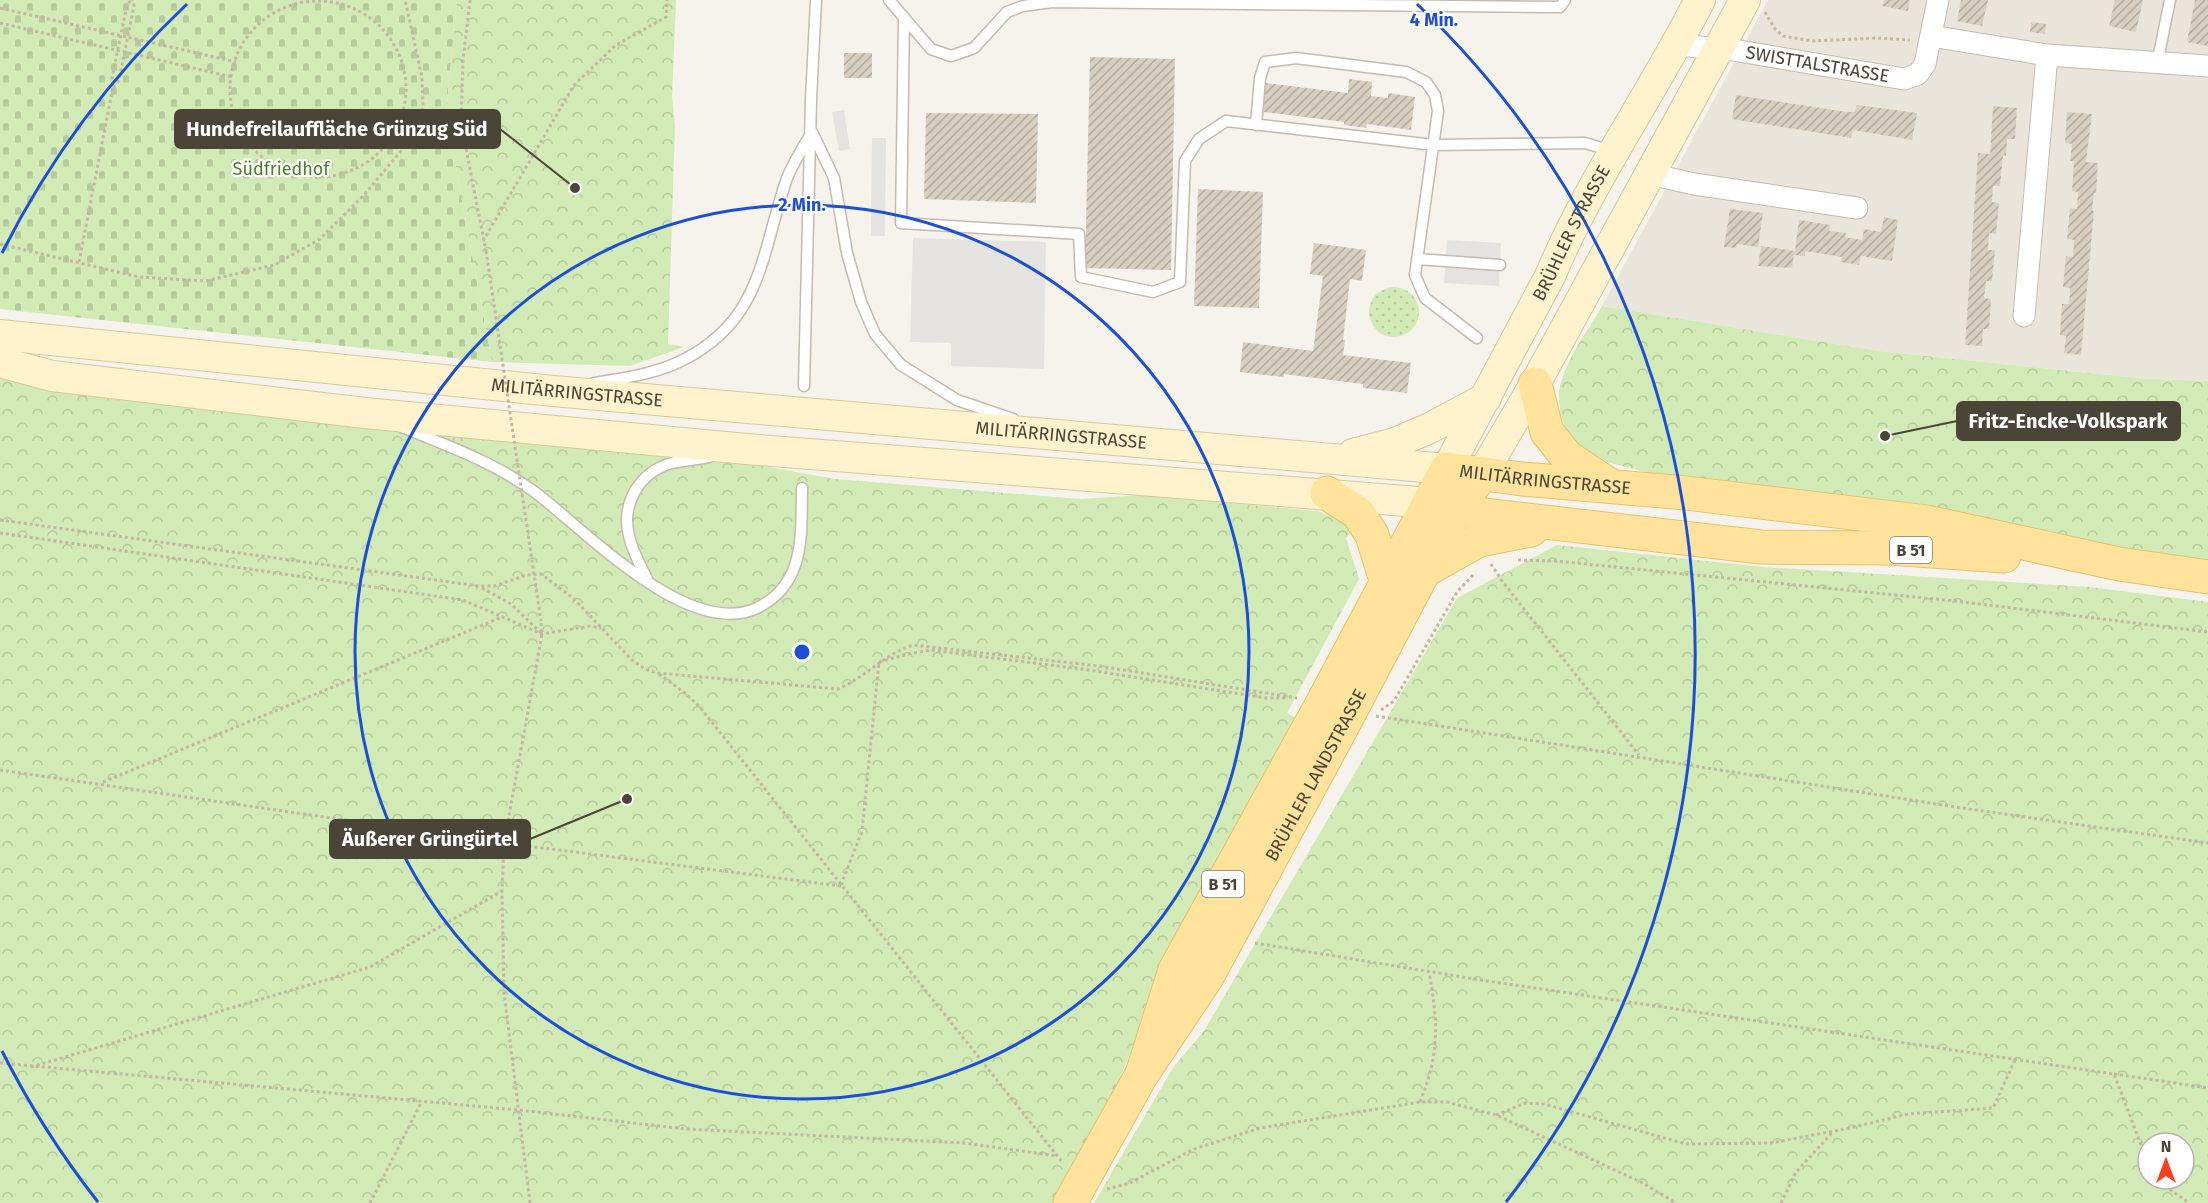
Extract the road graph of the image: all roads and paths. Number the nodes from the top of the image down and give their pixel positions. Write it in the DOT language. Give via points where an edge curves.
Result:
graph roads {
  1 [pos="132,0"];
  2 [pos="405,0"];
  3 [pos="470,0"];
  4 [pos="667,0"];
  5 [pos="816,0"];
  6 [pos="889,0"];
  7 [pos="1565,0"];
  8 [pos="1700,0"];
  9 [pos="1938,0"];
  10 [pos="2170,0"];
  11 [pos="1063,1"];
  12 [pos="1118,1"];
  13 [pos="1178,2"];
  14 [pos="1754,4"];
  15 [pos="0,8"];
  16 [pos="904,17"];
  17 [pos="0,23"];
  18 [pos="120,36"];
  19 [pos="128,37"];
  20 [pos="1930,39"];
  21 [pos="1677,45"];
  22 [pos="1718,49"];
  23 [pos="118,50"];
  24 [pos="125,52"];
  25 [pos="2047,55"];
  26 [pos="236,62"];
  27 [pos="2157,64"];
  28 [pos="2208,66"];
  29 [pos="232,76"];
  30 [pos="113,87"];
  31 [pos="1256,125"];
  32 [pos="812,132"];
  33 [pos="1434,145"];
  34 [pos="1615,151"];
  35 [pos="1650,171"];
  36 [pos="1857,208"];
  37 [pos="483,241"];
  38 [pos="0,244"];
  39 [pos="1417,259"];
  40 [pos="79,262"];
  41 [pos="1500,265"];
  42 [pos="2024,316"];
  43 [pos="0,335"];
  44 [pos="1477,338"];
  45 [pos="0,362"];
  46 [pos="1535,384"];
  47 [pos="804,386"];
  48 [pos="553,391"];
  49 [pos="1486,398"];
  50 [pos="365,413"];
  51 [pos="1053,433"];
  52 [pos="747,449"];
  53 [pos="1330,460"];
  54 [pos="1447,469"];
  55 [pos="1482,474"];
  56 [pos="1612,487"];
  57 [pos="802,489"];
  58 [pos="1327,493"];
  59 [pos="1444,505"];
  60 [pos="0,520"];
  61 [pos="1561,524"];
  62 [pos="0,533"];
  63 [pos="1499,560"];
  64 [pos="1511,560"];
  65 [pos="2119,564"];
  66 [pos="1480,567"];
  67 [pos="1422,572"];
  68 [pos="2208,578"];
  69 [pos="1386,580"];
  70 [pos="649,582"];
  71 [pos="479,586"];
  72 [pos="502,617"];
  73 [pos="603,628"];
  74 [pos="2208,632"];
  75 [pos="542,634"];
  76 [pos="879,662"];
  77 [pos="657,673"];
  78 [pos="1640,757"];
  79 [pos="0,770"];
  80 [pos="102,783"];
  81 [pos="504,843"];
  82 [pos="2208,843"];
  83 [pos="841,886"];
  84 [pos="502,891"];
  85 [pos="1249,942"];
  86 [pos="1429,972"];
  87 [pos="2016,1060"];
  88 [pos="0,1064"];
  89 [pos="30,1068"];
  90 [pos="1142,1074"];
  91 [pos="2114,1074"];
  92 [pos="2208,1088"];
  93 [pos="422,1101"];
  94 [pos="1420,1102"];
  95 [pos="519,1110"];
  96 [pos="1496,1115"];
  97 [pos="1833,1132"];
  98 [pos="2136,1132"];
  99 [pos="1057,1156"];
  100 [pos="2172,1191"];
  101 [pos="1082,1194"];
  102 [pos="370,1203"];
  103 [pos="530,1203"];
  104 [pos="1676,1203"];
  105 [pos="1781,1203"];
  106 [pos="2189,1203"];
  1 -- 18 [label="path" via="127,5"];
  1 -- 19 [label="path"];
  2 -- 40 [label="path" via="422,77 423,108 411,139 320,239 274,265 206,281 139,277"];
  3 -- 37 [label="path" via="461,123"];
  4 -- 37 [label="path" via="666,17 616,45 574,85"];
  5 -- 32 [label="lane"];
  6 -- 16 [label="lane"];
  7 -- 13 [label="lane" via="1560,7"];
  8 -- 21 [label="main road, BRÜHLER STRASSE"];
  9 -- 20 [label="street, SWISTTALSTRASSE"];
  10 -- 27 [label="lane"];
  11 -- 12 [label="lane"];
  11 -- 16 [label="lane" via="1007,12 974,48 951,56 931,49"];
  12 -- 13 [label="lane"];
  14 -- 20 [label="path" via="1783,36 1812,40"];
  14 -- 22 [label="main road, BRÜHLER STRASSE"];
  15 -- 18 [label="path"];
  16 -- 31 [label="lane" via="901,223 1079,234 1081,277 1153,292 1180,282 1185,161 1199,139 1226,121"];
  17 -- 23 [label="path"];
  18 -- 19 [label="path"];
  18 -- 23 [label="path"];
  19 -- 24 [label="path"];
  19 -- 26 [label="path"];
  20 -- 22 [label="street, SWISTTALSTRASSE" via="1925,64 1918,74 1904,79"];
  20 -- 25 [label="street"];
  21 -- 22 [label="street, SWISTTALSTRASSE"];
  21 -- 34 [label="main road, BRÜHLER STRASSE"];
  22 -- 35 [label="main road, BRÜHLER STRASSE"];
  23 -- 24 [label="path"];
  23 -- 30 [label="path" via="111,78"];
  24 -- 29 [label="path"];
  24 -- 30 [label="path" via="119,80"];
  25 -- 27 [label="street"];
  25 -- 42 [label="street"];
  26 -- 29 [label="path"];
  26 -- 29 [label="path" via="253,30 266,19 307,1 335,2 358,9 389,35 405,72 404,111 386,145 371,160 351,171 320,177 296,174 267,161 246,143 231,102"];
  27 -- 28 [label="street"];
  30 -- 40 [label="path"];
  31 -- 33 [label="lane"];
  31 -- 33 [label="lane" via="1265,62 1296,58 1406,72 1426,82 1438,111"];
  32 -- 47 [label="lane"];
  32 -- 48 [label="lane" via="787,178 749,300 724,329 705,347 660,369"];
  32 -- 51 [label="lane" via="834,178 847,253 875,334 900,365 957,400"];
  33 -- 34 [label="lane" via="1584,143"];
  33 -- 39 [label="lane"];
  34 -- 35 [label="main road"];
  34 -- 49 [label="main road, BRÜHLER STRASSE"];
  35 -- 36 [label="street" via="1694,184"];
  35 -- 46 [label="main road, BRÜHLER STRASSE"];
  37 -- 75 [label="path, bridge"];
  38 -- 40 [label="path"];
  39 -- 41 [label="lane"];
  39 -- 44 [label="lane" via="1415,275 1425,298"];
  43 -- 48 [label="main road, MILITÄRRINGSTRASSE"];
  45 -- 50 [label="main road, MILITÄRRINGSTRASSE" via="52,376"];
  46 -- 55 [label="main road, BRÜHLER STRASSE"];
  46 -- 56 [label="main road, B 51" via="1547,432 1567,457"];
  48 -- 51 [label="main road, MILITÄRRINGSTRASSE"];
  49 -- 53 [label="main road" via="1395,443"];
  49 -- 54 [label="main road, BRÜHLER STRASSE"];
  50 -- 52 [label="main road, MILITÄRRINGSTRASSE"];
  50 -- 70 [label="lane" via="476,456 535,492"];
  51 -- 53 [label="main road, MILITÄRRINGSTRASSE"];
  52 -- 58 [label="main road, MILITÄRRINGSTRASSE"];
  52 -- 70 [label="lane" via="670,463 648,475 632,492 627,515 629,536"];
  53 -- 54 [label="main road, MILITÄRRINGSTRASSE"];
  54 -- 55 [label="main road, MILITÄRRINGSTRASSE / B 51"];
  54 -- 59 [label="main road, BRÜHLER LANDSTRASSE / B 51"];
  55 -- 56 [label="main road, MILITÄRRINGSTRASSE / B 51"];
  55 -- 59 [label="main road, BRÜHLER LANDSTRASSE / B 51"];
  56 -- 65 [label="main road, MILITÄRRINGSTRASSE / B 51" via="1927,522"];
  57 -- 70 [label="lane" via="797,560 789,582 770,601 748,612 721,614 693,608"];
  58 -- 59 [label="main road, MILITÄRRINGSTRASSE"];
  58 -- 69 [label="main road" via="1358,513 1372,535"];
  59 -- 61 [label="main road, MILITÄRRINGSTRASSE / B 51" via="1484,515"];
  59 -- 67 [label="main road, BRÜHLER LANDSTRASSE / B 51"];
  59 -- 69 [label="main road, BRÜHLER LANDSTRASSE / B 51"];
  60 -- 71 [label="path"];
  61 -- 65 [label="main road, MILITÄRRINGSTRASSE / B 51" via="1761,547 1889,548"];
  61 -- 67 [label="main road, B 51" via="1479,540"];
  62 -- 72 [label="path" via="463,600"];
  63 -- 78 [label="path" via="1488,559"];
  64 -- 74 [label="path" via="1556,561 1954,601"];
  65 -- 68 [label="main road, MILITÄRRINGSTRASSE / B 51"];
  66 -- 78 [label="path" via="1457,592 1394,701 1372,716"];
  67 -- 90 [label="main road, BRÜHLER LANDSTRASSE / B 51" via="1207,977"];
  69 -- 90 [label="main road, BRÜHLER LANDSTRASSE / B 51" via="1175,970"];
  71 -- 73 [label="path" via="495,586 541,574"];
  71 -- 75 [label="path" via="511,604"];
  72 -- 75 [label="path"];
  72 -- 80 [label="path"];
  73 -- 75 [label="path" via="590,626"];
  73 -- 77 [label="path" via="632,660"];
  75 -- 81 [label="path"];
  76 -- 76 [label="path" via="930,650 1266,698 1301,699 1099,666 928,645 898,649"];
  76 -- 77 [label="path" via="838,689"];
  76 -- 83 [label="path" via="862,831"];
  77 -- 83 [label="path" via="699,706"];
  78 -- 82 [label="path"];
  79 -- 80 [label="path"];
  80 -- 81 [label="path"];
  81 -- 83 [label="path"];
  81 -- 84 [label="path"];
  83 -- 99 [label="path"];
  84 -- 89 [label="path" via="370,967"];
  84 -- 95 [label="path" via="504,993"];
  85 -- 86 [label="path"];
  86 -- 87 [label="path"];
  86 -- 94 [label="path" via="1436,1048"];
  87 -- 91 [label="path"];
  87 -- 97 [label="path" via="1993,1108 1908,1114"];
  88 -- 89 [label="path"];
  89 -- 93 [label="path"];
  90 -- 101 [label="main road, BRÜHLER LANDSTRASSE / B 51"];
  91 -- 92 [label="path"];
  91 -- 98 [label="path"];
  93 -- 95 [label="path"];
  93 -- 102 [label="path"];
  94 -- 96 [label="path" via="1448,1102"];
  94 -- 101 [label="path" via="1260,1128 1194,1149 1130,1183"];
  95 -- 99 [label="path" via="686,1129 964,1143"];
  95 -- 103 [label="path"];
  96 -- 97 [label="path" via="1525,1103 1544,1104 1686,1144 1771,1143"];
  96 -- 104 [label="path" via="1643,1183"];
  97 -- 105 [label="path" via="1796,1172"];
  99 -- 101 [label="path"];
  100 -- 106 [label="path"];
}
